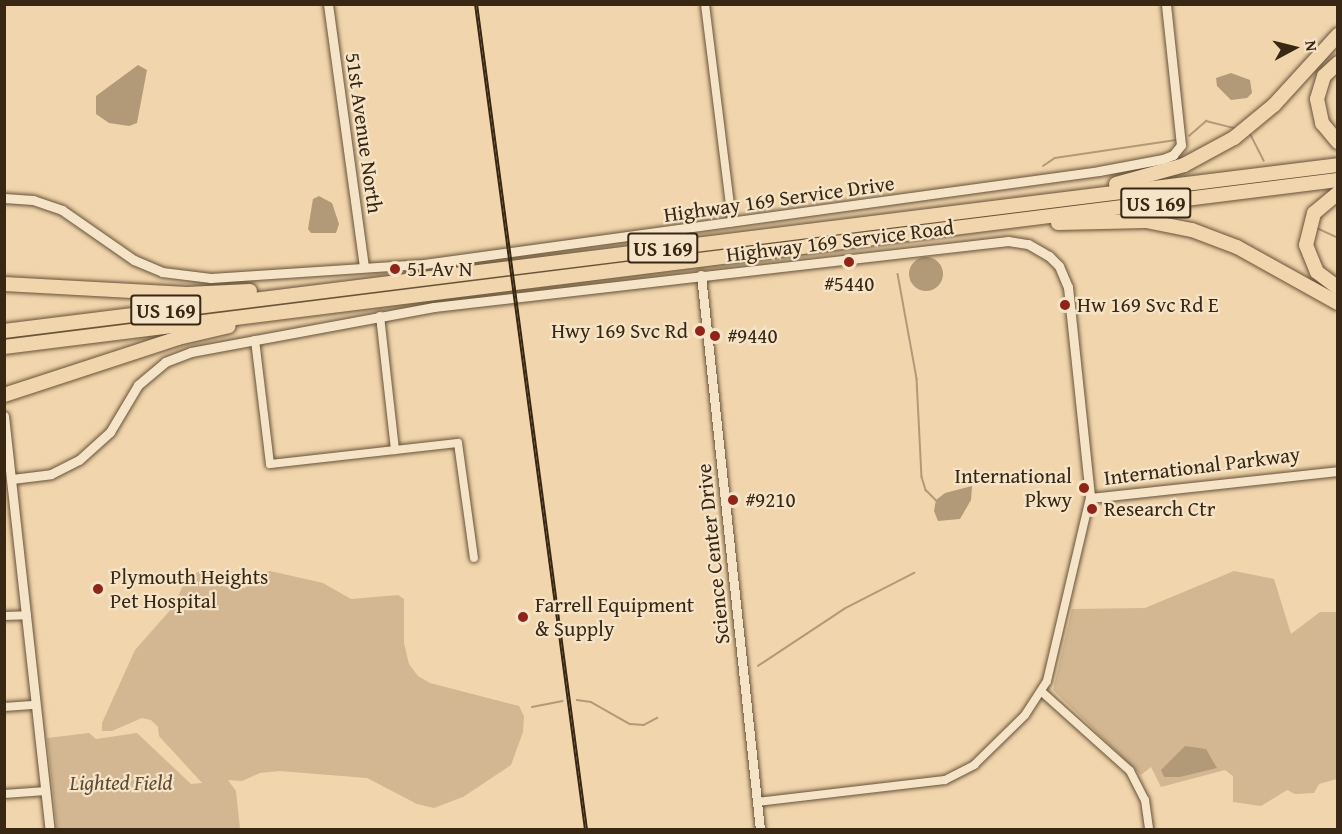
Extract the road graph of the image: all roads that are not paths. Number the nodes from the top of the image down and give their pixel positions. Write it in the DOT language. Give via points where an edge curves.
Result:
graph roads {
  1 [pos="328,4"];
  2 [pos="705,4"];
  3 [pos="1166,4"];
  4 [pos="1338,35"];
  5 [pos="1338,63"];
  6 [pos="1338,142"];
  7 [pos="1338,165"];
  8 [pos="1338,180"];
  9 [pos="1338,193"];
  10 [pos="4,198"];
  11 [pos="998,206"];
  12 [pos="732,222"];
  13 [pos="975,225"];
  14 [pos="364,267"];
  15 [pos="701,275"];
  16 [pos="4,284"];
  17 [pos="1338,288"];
  18 [pos="327,290"];
  19 [pos="1338,303"];
  20 [pos="308,309"];
  21 [pos="380,316"];
  22 [pos="4,331"];
  23 [pos="255,340"];
  24 [pos="4,347"];
  25 [pos="4,395"];
  26 [pos="4,416"];
  27 [pos="395,450"];
  28 [pos="1338,471"];
  29 [pos="12,479"];
  30 [pos="1090,498"];
  31 [pos="474,558"];
  32 [pos="27,615"];
  33 [pos="4,616"];
  34 [pos="1042,692"];
  35 [pos="36,705"];
  36 [pos="4,707"];
  37 [pos="46,790"];
  38 [pos="4,794"];
  39 [pos="757,802"];
  40 [pos="50,830"];
  41 [pos="760,830"];
  42 [pos="1149,830"];
  1 -- 14 [label="street, 51st Avenue North"];
  2 -- 12 [label="street"];
  3 -- 12 [label="street, Highway 169 Service Drive" via="1182,140 1178,150 1163,159"];
  4 -- 11 [label="highway" via="1274,105 1208,154 1153,175"];
  5 -- 6 [label="highway" via="1324,76 1317,99 1322,123"];
  7 -- 11 [label="highway, US 169"];
  8 -- 13 [label="highway, US 169"];
  9 -- 17 [label="highway" via="1314,213 1306,245 1317,272"];
  10 -- 14 [label="street, Highway 169 Service Drive" via="33,200 62,210 134,260 162,272 211,278"];
  11 -- 18 [label="highway, US 169"];
  12 -- 14 [label="street, Highway 169 Service Drive" via="482,257"];
  13 -- 19 [label="highway" via="1113,220 1177,226 1237,247"];
  13 -- 20 [label="highway, US 169"];
  15 -- 21 [label="street, Highway 169 Service Road"];
  15 -- 30 [label="street, Highway 169 Service Road" via="1008,241 1042,251 1059,266 1066,279"];
  15 -- 39 [label="street, Science Center Drive"];
  16 -- 18 [label="highway" via="188,294"];
  18 -- 22 [label="highway, US 169"];
  20 -- 24 [label="highway, US 169"];
  20 -- 25 [label="highway" via="178,338"];
  21 -- 23 [label="street, Highway 169 Service Road"];
  21 -- 27 [label="street"];
  23 -- 27 [label="street" via="270,464"];
  23 -- 29 [label="street, Highway 169 Service Road" via="190,352 165,362 138,385 110,432 89,453 59,471"];
  26 -- 29 [label="street"];
  27 -- 31 [label="street" via="458,443"];
  28 -- 30 [label="street, International Parkway"];
  29 -- 32 [label="street"];
  30 -- 34 [label="street, International Parkway"];
  32 -- 33 [label="street"];
  32 -- 35 [label="street"];
  34 -- 39 [label="street, International Parkway" via="1025,715 974,765 951,778"];
  34 -- 42 [label="street" via="1130,771 1145,800"];
  35 -- 36 [label="street"];
  35 -- 37 [label="street"];
  37 -- 38 [label="street"];
  37 -- 40 [label="street"];
  39 -- 41 [label="street, Science Center Drive"];
}
